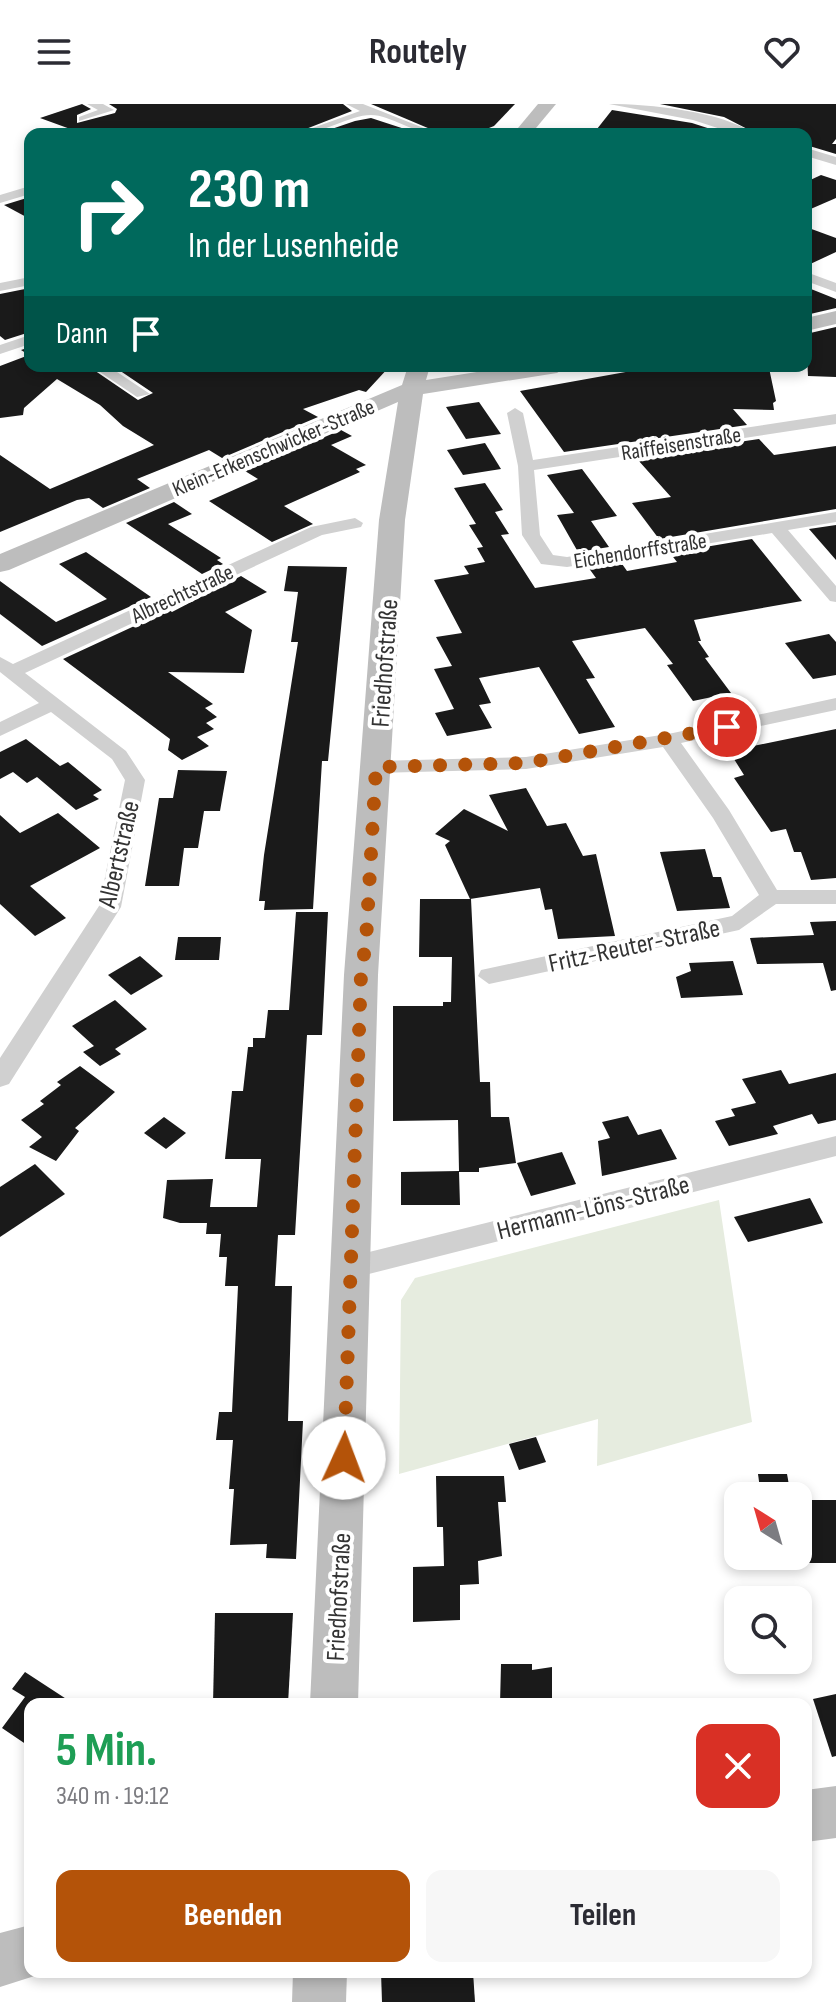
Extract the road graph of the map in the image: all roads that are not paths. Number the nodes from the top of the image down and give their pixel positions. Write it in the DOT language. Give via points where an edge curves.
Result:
graph roads {
  1 [pos="93,104"];
  2 [pos="352,104"];
  3 [pos="547,104"];
  4 [pos="615,104"];
  5 [pos="372,111"];
  6 [pos="83,119"];
  7 [pos="320,128"];
  8 [pos="417,128"];
  9 [pos="527,128"];
  10 [pos="729,128"];
  11 [pos="812,154"];
  12 [pos="836,161"];
  13 [pos="24,192"];
  14 [pos="0,199"];
  15 [pos="812,278"];
  16 [pos="24,282"];
  17 [pos="0,287"];
  18 [pos="836,288"];
  19 [pos="836,317"];
  20 [pos="812,323"];
  21 [pos="24,341"];
  22 [pos="0,350"];
  23 [pos="107,372"];
  24 [pos="417,372"];
  25 [pos="454,372"];
  26 [pos="517,372"];
  27 [pos="477,378"];
  28 [pos="412,389"];
  29 [pos="142,394"];
  30 [pos="515,413"];
  31 [pos="346,414"];
  32 [pos="836,419"];
  33 [pos="408,433"];
  34 [pos="526,466"];
  35 [pos="836,517"];
  36 [pos="355,523"];
  37 [pos="777,528"];
  38 [pos="0,563"];
  39 [pos="836,597"];
  40 [pos="6,667"];
  41 [pos="52,704"];
  42 [pos="836,704"];
  43 [pos="0,730"];
  44 [pos="668,740"];
  45 [pos="376,767"];
  46 [pos="771,897"];
  47 [pos="836,897"];
  48 [pos="489,976"];
  49 [pos="0,1078"];
  50 [pos="836,1146"];
  51 [pos="349,1268"];
  52 [pos="334,1698"];
  53 [pos="836,1812"];
  54 [pos="812,1815"];
  55 [pos="24,1954"];
  56 [pos="0,1960"];
  57 [pos="320,1978"];
  58 [pos="319,2002"];
  1 -- 6 [label="street" via="114,108"];
  2 -- 5 [label="street"];
  3 -- 9 [label="main road"];
  4 -- 10 [label="street"];
  5 -- 7 [label="street"];
  5 -- 8 [label="street"];
  11 -- 12 [label="street"];
  13 -- 14 [label="street"];
  15 -- 18 [label="street"];
  16 -- 17 [label="street"];
  19 -- 20 [label="main road"];
  21 -- 22 [label="street"];
  23 -- 29 [label="street"];
  24 -- 28 [label="main road, Friedhofstraße"];
  25 -- 27 [label="main road"];
  26 -- 27 [label="main road, Klein-Erkenschwicker-Straße"];
  27 -- 28 [label="main road, Klein-Erkenschwicker-Straße"];
  28 -- 31 [label="main road, Klein-Erkenschwicker-Straße"];
  28 -- 33 [label="main road, Friedhofstraße"];
  30 -- 34 [label="street, Eichendorffstraße"];
  31 -- 33 [label="main road" via="389,419"];
  31 -- 38 [label="main road, Klein-Erkenschwicker-Straße"];
  32 -- 34 [label="street, Raiffeisenstraße"];
  33 -- 45 [label="main road, Friedhofstraße" via="392,520"];
  34 -- 37 [label="street, Eichendorffstraße" via="531,535 547,560 567,562"];
  35 -- 37 [label="street, Eichendorffstraße"];
  36 -- 40 [label="street, Albrechtstraße" via="317,531"];
  37 -- 39 [label="street"];
  40 -- 41 [label="street, Albertstraße"];
  41 -- 43 [label="street"];
  41 -- 49 [label="street, Albertstraße" via="119,755 135,780 110,907"];
  42 -- 44 [label="street"];
  44 -- 45 [label="street" via="526,763"];
  44 -- 46 [label="street" via="722,815"];
  45 -- 51 [label="main road, Friedhofstraße"];
  46 -- 47 [label="street"];
  46 -- 48 [label="street, Fritz-Reuter-Straße" via="739,922"];
  50 -- 51 [label="street, Hermann-Löns-Straße"];
  51 -- 52 [label="main road, Friedhofstraße"];
  53 -- 54 [label="main road"];
  55 -- 56 [label="main road"];
  57 -- 58 [label="main road"];
}
